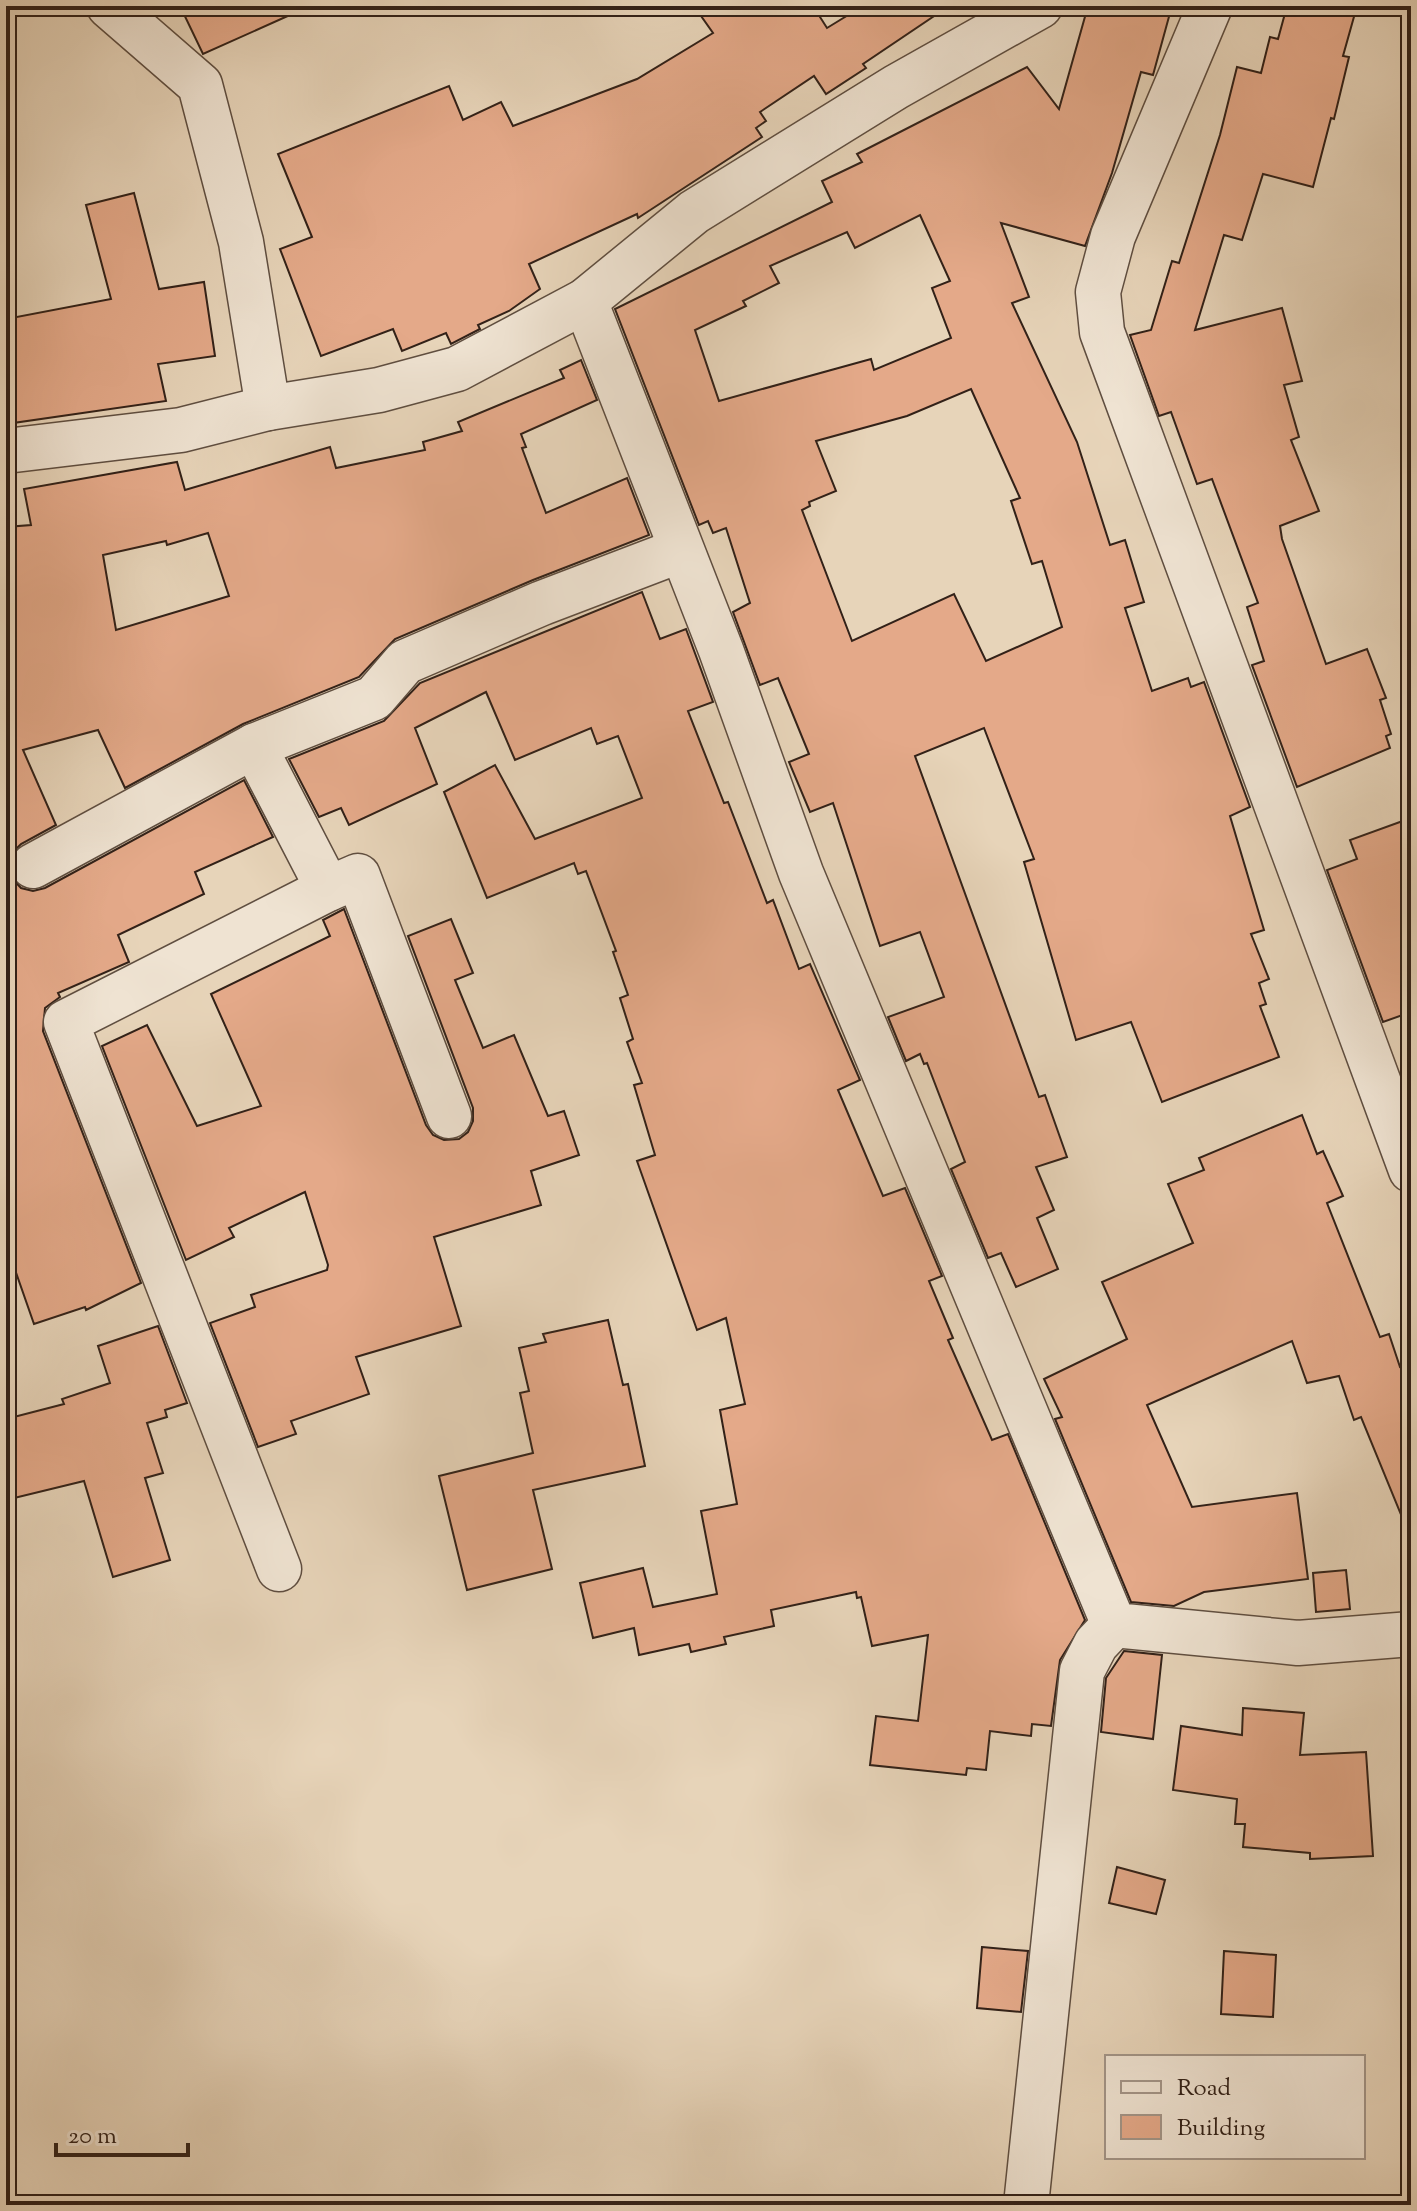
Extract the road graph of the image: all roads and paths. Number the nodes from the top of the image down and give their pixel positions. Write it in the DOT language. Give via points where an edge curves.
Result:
graph roads {
  1 [pos="109,6"];
  2 [pos="1040,6"];
  3 [pos="1210,6"];
  4 [pos="585,301"];
  5 [pos="268,408"];
  6 [pos="6,451"];
  7 [pos="681,550"];
  8 [pos="254,746"];
  9 [pos="33,866"];
  10 [pos="328,889"];
  11 [pos="449,1116"];
  12 [pos="1411,1170"];
  13 [pos="279,1569"];
  14 [pos="1114,1625"];
  15 [pos="1411,1634"];
  16 [pos="1026,2205"];
  1 -- 5 [label="street" via="200,85 241,242"];
  2 -- 4 [label="street" via="896,87 694,212"];
  3 -- 12 [label="street" via="1113,236 1098,292 1102,332"];
  4 -- 5 [label="street" via="457,369 379,390"];
  4 -- 7 [label="street"];
  5 -- 6 [label="street" via="181,430"];
  7 -- 8 [label="street" via="405,662 374,698"];
  7 -- 14 [label="street" via="801,873"];
  8 -- 9 [label="street"];
  8 -- 10 [label="street"];
  10 -- 11 [label="street" via="358,876"];
  10 -- 13 [label="street" via="66,1022"];
  14 -- 15 [label="street" via="1298,1643"];
  14 -- 16 [label="street" via="1082,1671"];
}
